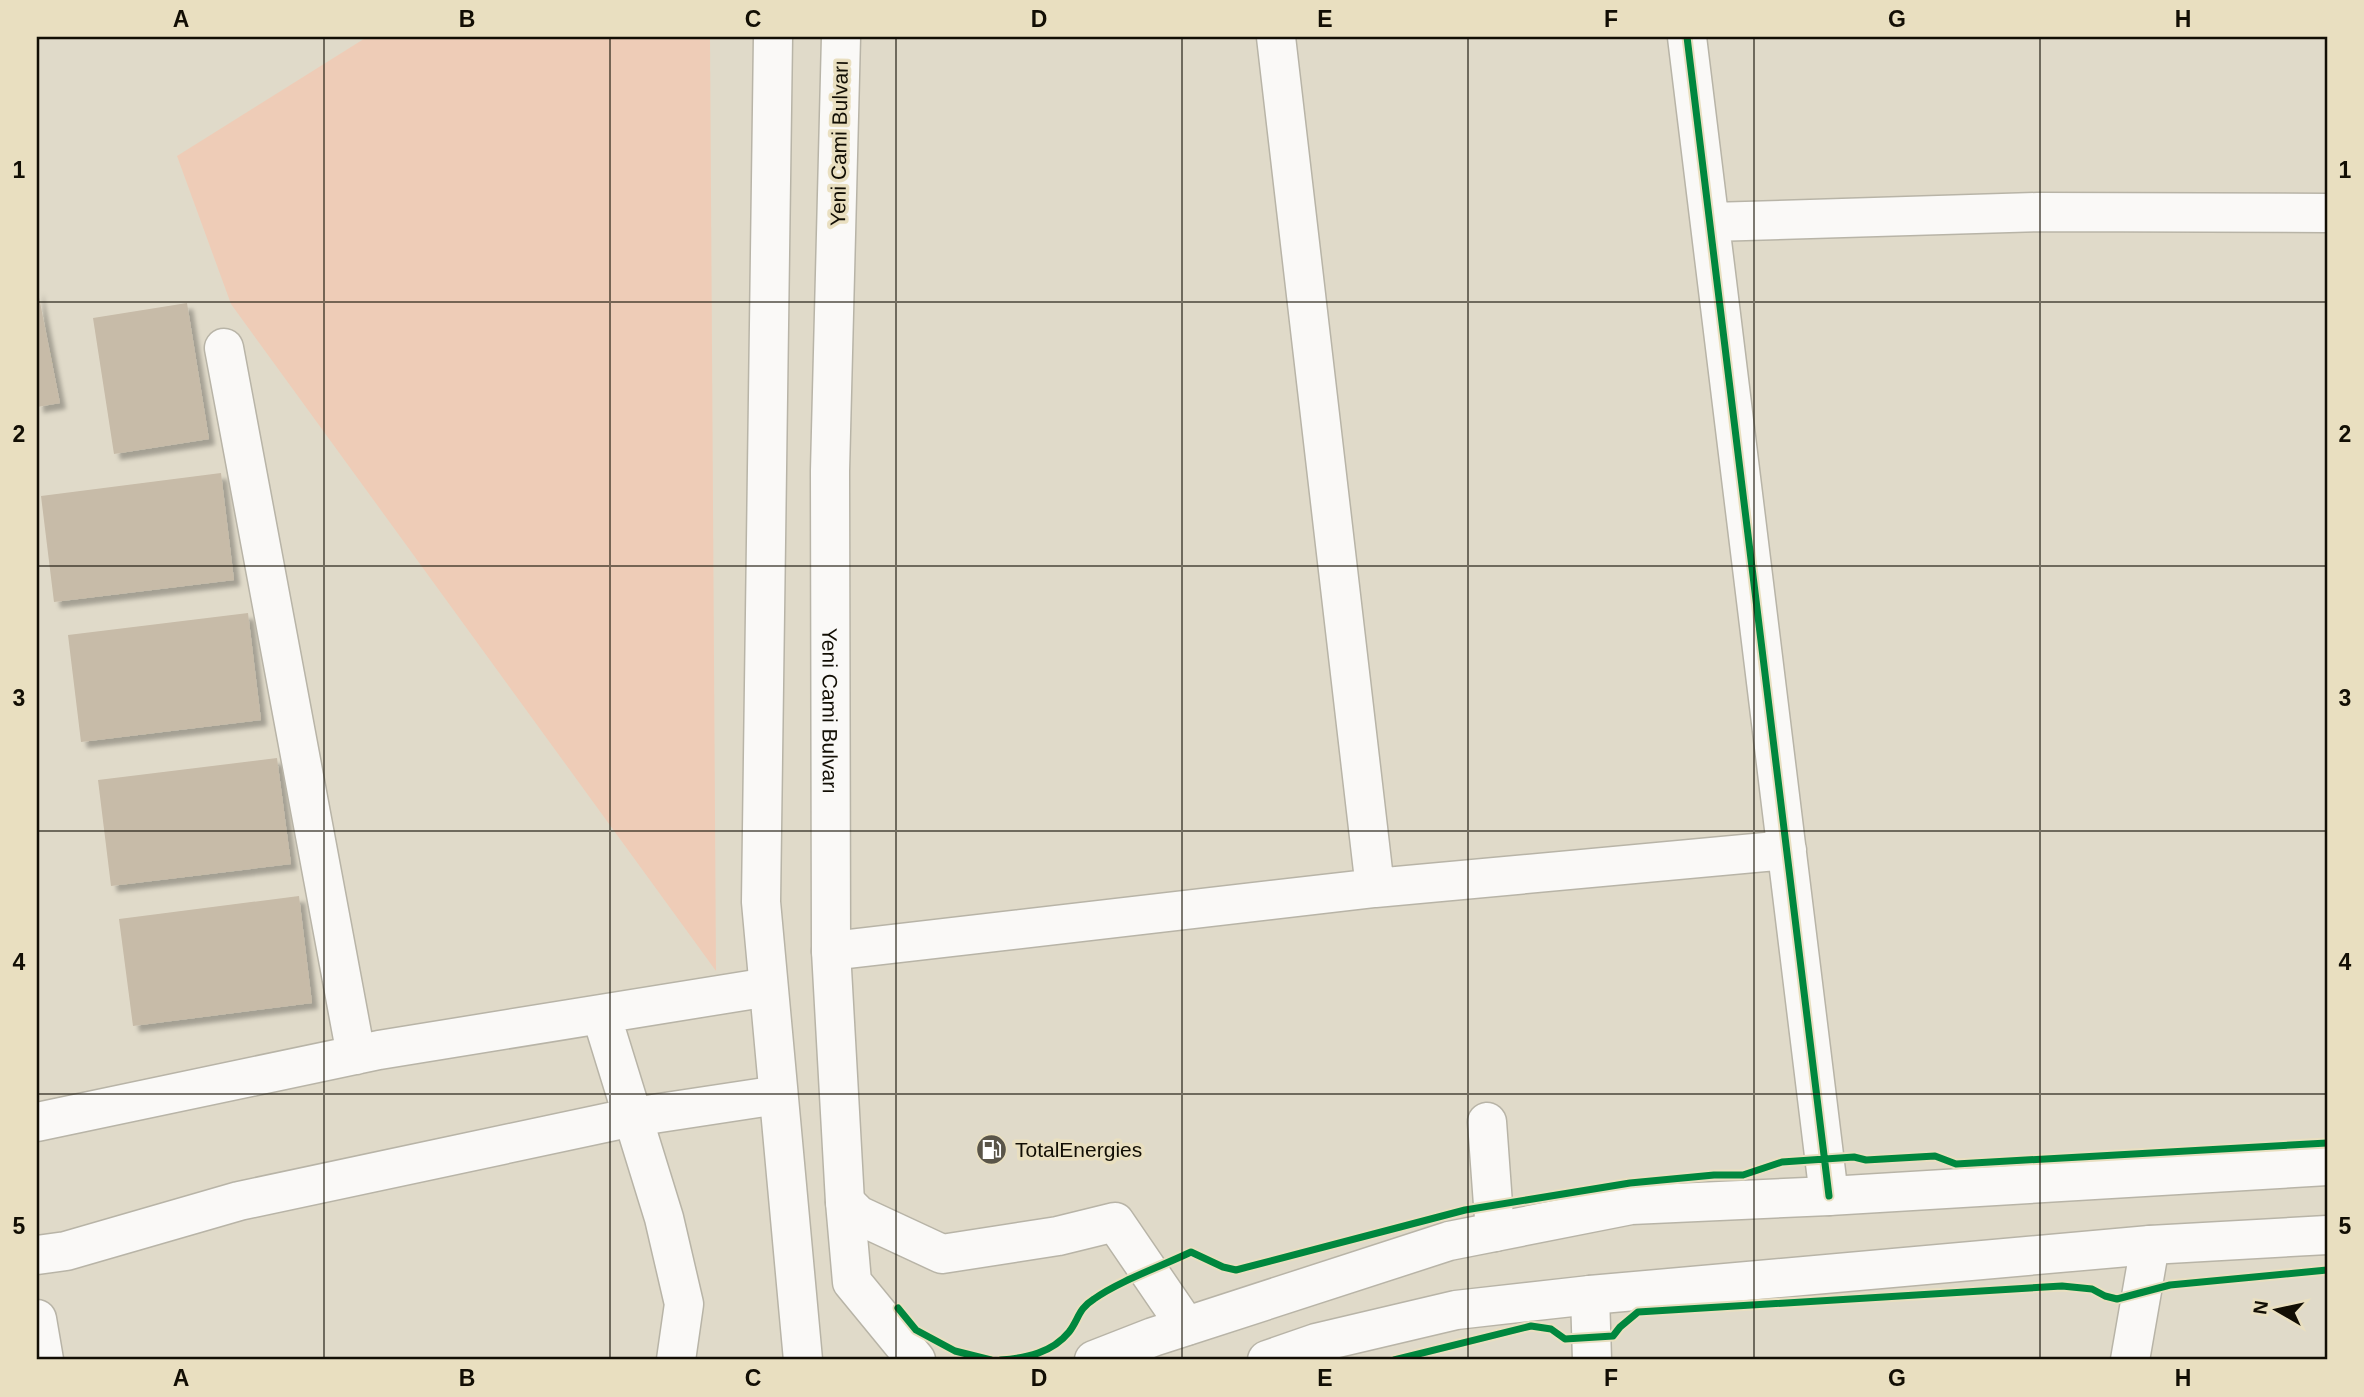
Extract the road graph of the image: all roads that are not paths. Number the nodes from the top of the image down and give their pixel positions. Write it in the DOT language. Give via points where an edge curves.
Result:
graph roads {
  1 [pos="773,37"];
  2 [pos="841,37"];
  3 [pos="1276,37"];
  4 [pos="1688,37"];
  5 [pos="2327,213"];
  6 [pos="1711,222"];
  7 [pos="224,348"];
  8 [pos="1787,850"];
  9 [pos="1375,888"];
  10 [pos="831,951"];
  11 [pos="768,987"];
  12 [pos="601,1014"];
  13 [pos="356,1055"];
  14 [pos="778,1095"];
  15 [pos="633,1117"];
  16 [pos="37,1122"];
  17 [pos="1487,1122"];
  18 [pos="2327,1166"];
  19 [pos="1829,1196"];
  20 [pos="845,1202"];
  21 [pos="1495,1232"];
  22 [pos="2327,1235"];
  23 [pos="2150,1245"];
  24 [pos="37,1255"];
  25 [pos="1590,1295"];
  26 [pos="37,1319"];
  27 [pos="1186,1326"];
  28 [pos="44,1360"];
  29 [pos="676,1360"];
  30 [pos="803,1360"];
  31 [pos="916,1360"];
  32 [pos="1094,1360"];
  33 [pos="1267,1360"];
  34 [pos="1592,1360"];
  35 [pos="2130,1360"];
  1 -- 11 [label="street" via="761,902"];
  2 -- 10 [label="street, Yeni Cami Bulvarı" via="830,471"];
  3 -- 9 [label="street"];
  4 -- 6 [label="street"];
  5 -- 6 [label="street" via="2038,212"];
  6 -- 8 [label="street"];
  7 -- 13 [label="street"];
  8 -- 9 [label="street"];
  8 -- 19 [label="street"];
  9 -- 10 [label="street"];
  10 -- 20 [label="street, Yeni Cami Bulvarı"];
  11 -- 12 [label="street"];
  11 -- 14 [label="street"];
  12 -- 13 [label="street"];
  12 -- 15 [label="street"];
  13 -- 16 [label="street"];
  14 -- 15 [label="street"];
  14 -- 30 [label="street"];
  15 -- 24 [label="street" via="239,1201 66,1251"];
  15 -- 29 [label="street" via="664,1217 684,1304"];
  17 -- 21 [label="street"];
  18 -- 19 [label="street"];
  19 -- 21 [label="street" via="1631,1205"];
  20 -- 27 [label="street" via="858,1215 942,1254 1115,1222"];
  20 -- 31 [label="street, Yeni Cami Bulvarı" via="852,1282"];
  21 -- 27 [label="street" via="1449,1241"];
  22 -- 23 [label="street"];
  23 -- 25 [label="street"];
  23 -- 35 [label="street"];
  25 -- 33 [label="street" via="1456,1310 1316,1343"];
  25 -- 34 [label="street"];
  26 -- 28 [label="street"];
  27 -- 32 [label="street"];
}
